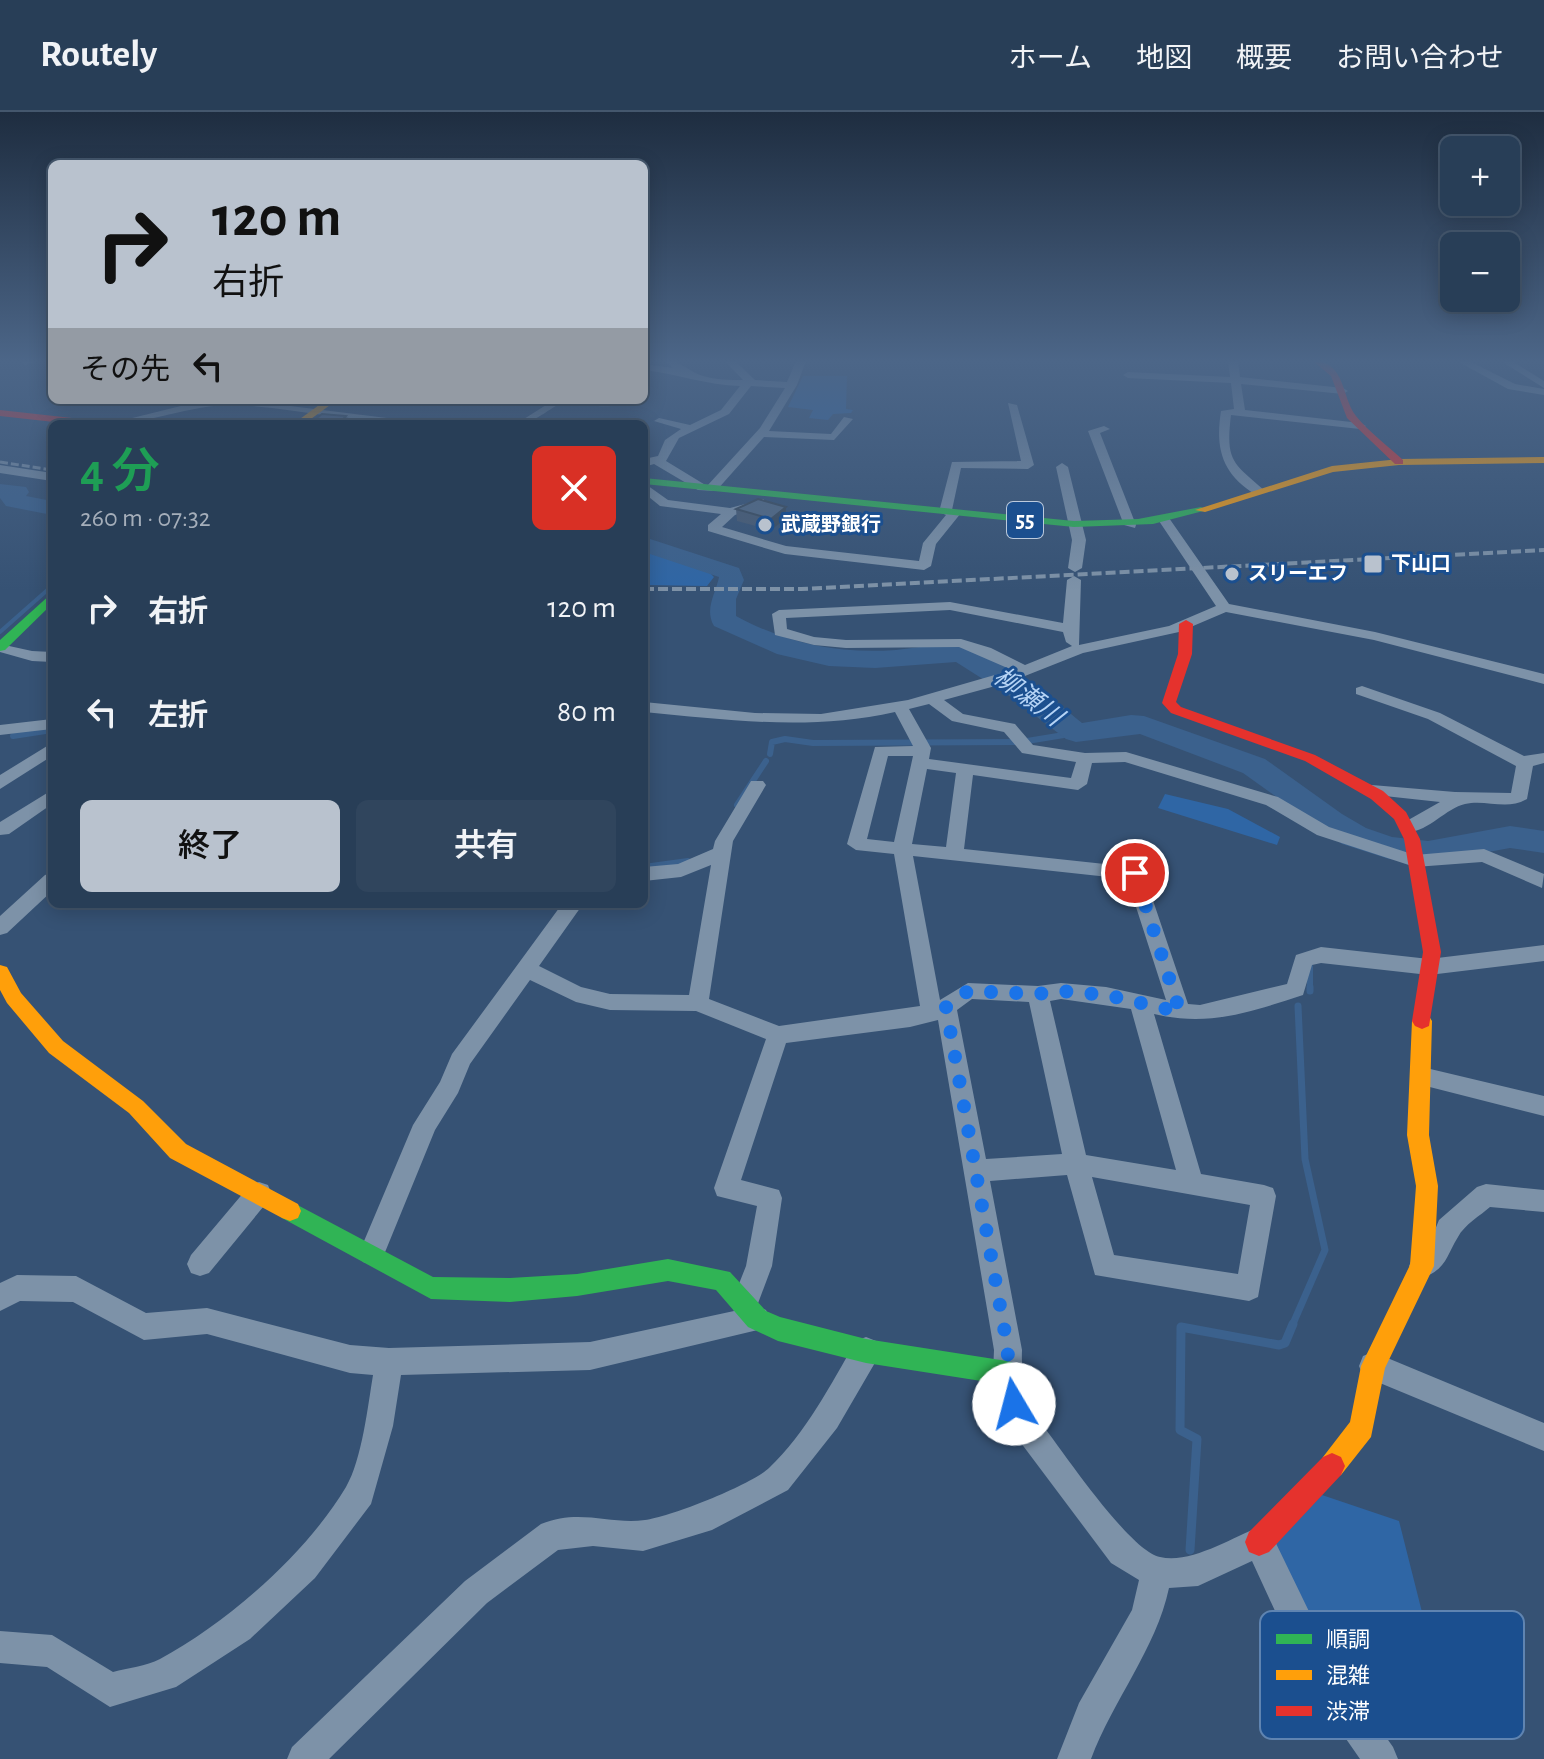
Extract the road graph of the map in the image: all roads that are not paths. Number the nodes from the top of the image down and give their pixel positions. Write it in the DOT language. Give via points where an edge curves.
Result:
graph roads {
  1 [pos="676,438"];
  2 [pos="759,438"];
  3 [pos="1021,438"];
  4 [pos="1097,438"];
  5 [pos="1224,438"];
  6 [pos="1373,438"];
  7 [pos="1544,460"];
  8 [pos="658,461"];
  9 [pos="648,462"];
  10 [pos="1399,462"];
  11 [pos="1062,467"];
  12 [pos="2,471"];
  13 [pos="48,477"];
  14 [pos="648,481"];
  15 [pos="707,488"];
  16 [pos="648,490"];
  17 [pos="1260,492"];
  18 [pos="772,495"];
  19 [pos="731,512"];
  20 [pos="950,512"];
  21 [pos="1165,521"];
  22 [pos="1074,524"];
  23 [pos="1130,525"];
  24 [pos="48,601"];
  25 [pos="1224,607"];
  26 [pos="946,624"];
  27 [pos="1186,624"];
  28 [pos="1070,629"];
  29 [pos="1,645"];
  30 [pos="1075,650"];
  31 [pos="48,657"];
  32 [pos="1011,675"];
  33 [pos="1544,679"];
  34 [pos="1362,691"];
  35 [pos="931,698"];
  36 [pos="899,706"];
  37 [pos="648,708"];
  38 [pos="48,724"];
  39 [pos="0,730"];
  40 [pos="921,750"];
  41 [pos="48,751"];
  42 [pos="1085,758"];
  43 [pos="1544,758"];
  44 [pos="1525,764"];
  45 [pos="965,769"];
  46 [pos="0,783"];
  47 [pos="757,785"];
  48 [pos="1366,788"];
  49 [pos="1455,798"];
  50 [pos="48,799"];
  51 [pos="0,828"];
  52 [pos="1413,846"];
  53 [pos="902,849"];
  54 [pos="722,853"];
  55 [pos="954,854"];
  56 [pos="648,874"];
  57 [pos="1542,881"];
  58 [pos="48,884"];
  59 [pos="570,908"];
  60 [pos="0,928"];
  61 [pos="1544,953"];
  62 [pos="1429,967"];
  63 [pos="527,969"];
  64 [pos="1,974"];
  65 [pos="1038,994"];
  66 [pos="698,1003"];
  67 [pos="1140,1003"];
  68 [pos="939,1010"];
  69 [pos="1180,1012"];
  70 [pos="778,1035"];
  71 [pos="1422,1076"];
  72 [pos="1544,1106"];
  73 [pos="1076,1164"];
  74 [pos="975,1171"];
  75 [pos="1192,1184"];
  76 [pos="259,1193"];
  77 [pos="1544,1201"];
  78 [pos="372,1253"];
  79 [pos="200,1264"];
  80 [pos="1422,1266"];
  81 [pos="0,1298"];
  82 [pos="750,1312"];
  83 [pos="866,1351"];
  84 [pos="389,1362"];
  85 [pos="1373,1366"];
  86 [pos="1007,1373"];
  87 [pos="1544,1437"];
  88 [pos="1259,1542"];
  89 [pos="1156,1573"];
  90 [pos="1292,1611"];
  91 [pos="0,1647"];
  92 [pos="1367,1739"];
  93 [pos="304,1759"];
  94 [pos="1074,1759"];
  95 [pos="1381,1759"];
  1 -- 8 [label="street"];
  2 -- 15 [label="street"];
  3 -- 20 [label="street" via="1028,465 956,464"];
  4 -- 23 [label="street"];
  5 -- 17 [label="street" via="1225,461 1240,480"];
  6 -- 10 [label="street"];
  7 -- 10 [label="street, 55"];
  8 -- 9 [label="street"];
  8 -- 15 [label="street"];
  10 -- 17 [label="street, 55" via="1318,472"];
  11 -- 22 [label="street"];
  12 -- 13 [label="street"];
  14 -- 15 [label="street, 55"];
  15 -- 18 [label="street, 55"];
  16 -- 19 [label="street" via="664,503"];
  17 -- 21 [label="street, 55"];
  18 -- 19 [label="street"];
  18 -- 20 [label="street, 55"];
  19 -- 20 [label="street" via="713,528 785,550 924,566 930,543"];
  20 -- 22 [label="street, 55"];
  21 -- 23 [label="street, 55"];
  21 -- 25 [label="street"];
  22 -- 23 [label="street, 55"];
  22 -- 28 [label="street" via="1079,540"];
  24 -- 29 [label="street"];
  25 -- 27 [label="street"];
  25 -- 33 [label="street" via="1375,636"];
  26 -- 26 [label="street" via="779,614 780,632 814,641 890,646"];
  26 -- 28 [label="street"];
  26 -- 32 [label="street"];
  27 -- 30 [label="street"];
  27 -- 48 [label="street" via="1182,666 1169,703 1176,710 1293,751"];
  28 -- 30 [label="street"];
  29 -- 31 [label="street"];
  30 -- 32 [label="street"];
  32 -- 35 [label="street"];
  34 -- 44 [label="street" via="1449,723"];
  35 -- 36 [label="street"];
  35 -- 42 [label="street" via="958,718 1009,728 1021,743"];
  36 -- 37 [label="street" via="818,719"];
  36 -- 40 [label="street"];
  38 -- 39 [label="street"];
  40 -- 45 [label="street"];
  40 -- 53 [label="street"];
  40 -- 53 [label="street" via="881,751 856,844"];
  41 -- 46 [label="street"];
  42 -- 45 [label="street" via="1078,784"];
  42 -- 52 [label="street" via="1126,757 1272,801 1323,831"];
  43 -- 44 [label="street"];
  44 -- 49 [label="street" via="1521,795 1514,799"];
  45 -- 55 [label="street"];
  47 -- 54 [label="street"];
  48 -- 49 [label="street"];
  48 -- 52 [label="street" via="1400,815"];
  49 -- 52 [label="street"];
  50 -- 51 [label="street"];
  52 -- 57 [label="street" via="1484,855"];
  52 -- 62 [label="street" via="1429,927"];
  53 -- 55 [label="street"];
  53 -- 68 [label="street"];
  54 -- 56 [label="street" via="681,870"];
  54 -- 66 [label="street"];
  55 -- 69 [label="street" via="1135,873"];
  58 -- 60 [label="street"];
  59 -- 63 [label="street"];
  61 -- 62 [label="street"];
  62 -- 69 [label="street" via="1321,955 1303,960 1296,989 1220,1009"];
  62 -- 71 [label="street" via="1422,1005"];
  63 -- 66 [label="street" via="576,994 610,1002"];
  63 -- 78 [label="street" via="460,1060 425,1125"];
  64 -- 76 [label="street" via="14,998 56,1047 136,1107 178,1151"];
  65 -- 67 [label="street" via="1061,991"];
  65 -- 68 [label="street" via="968,991"];
  65 -- 73 [label="street"];
  66 -- 70 [label="street"];
  67 -- 69 [label="street"];
  67 -- 75 [label="street"];
  68 -- 70 [label="street"];
  68 -- 74 [label="street"];
  70 -- 82 [label="street" via="726,1188 770,1198"];
  71 -- 72 [label="street"];
  71 -- 80 [label="street" via="1418,1135 1427,1186"];
  73 -- 74 [label="street"];
  73 -- 75 [label="street"];
  73 -- 75 [label="street" via="1104,1266 1249,1288 1264,1196"];
  74 -- 86 [label="street" via="1008,1350"];
  76 -- 78 [label="street"];
  76 -- 79 [label="street"];
  77 -- 80 [label="street" via="1486,1195 1448,1228 1440,1250"];
  78 -- 82 [label="street" via="431,1288 577,1285 668,1270 722,1280"];
  80 -- 85 [label="street"];
  81 -- 84 [label="street" via="17,1288 76,1289 144,1327 207,1321 350,1359"];
  82 -- 83 [label="street" via="807,1338"];
  82 -- 84 [label="street" via="590,1356"];
  83 -- 86 [label="street"];
  83 -- 93 [label="street" via="827,1418 778,1480 701,1519 643,1536 593,1531 552,1535 476,1592"];
  84 -- 91 [label="street" via="379,1426 360,1493 304,1567 239,1628 164,1675 110,1690 52,1651"];
  85 -- 87 [label="street"];
  85 -- 88 [label="street" via="1362,1428"];
  86 -- 89 [label="street" via="1014,1404 1028,1429 1122,1552"];
  88 -- 89 [label="street" via="1198,1570"];
  88 -- 90 [label="street"];
  89 -- 94 [label="street" via="1147,1615 1091,1715"];
  92 -- 95 [label="street"];
}
